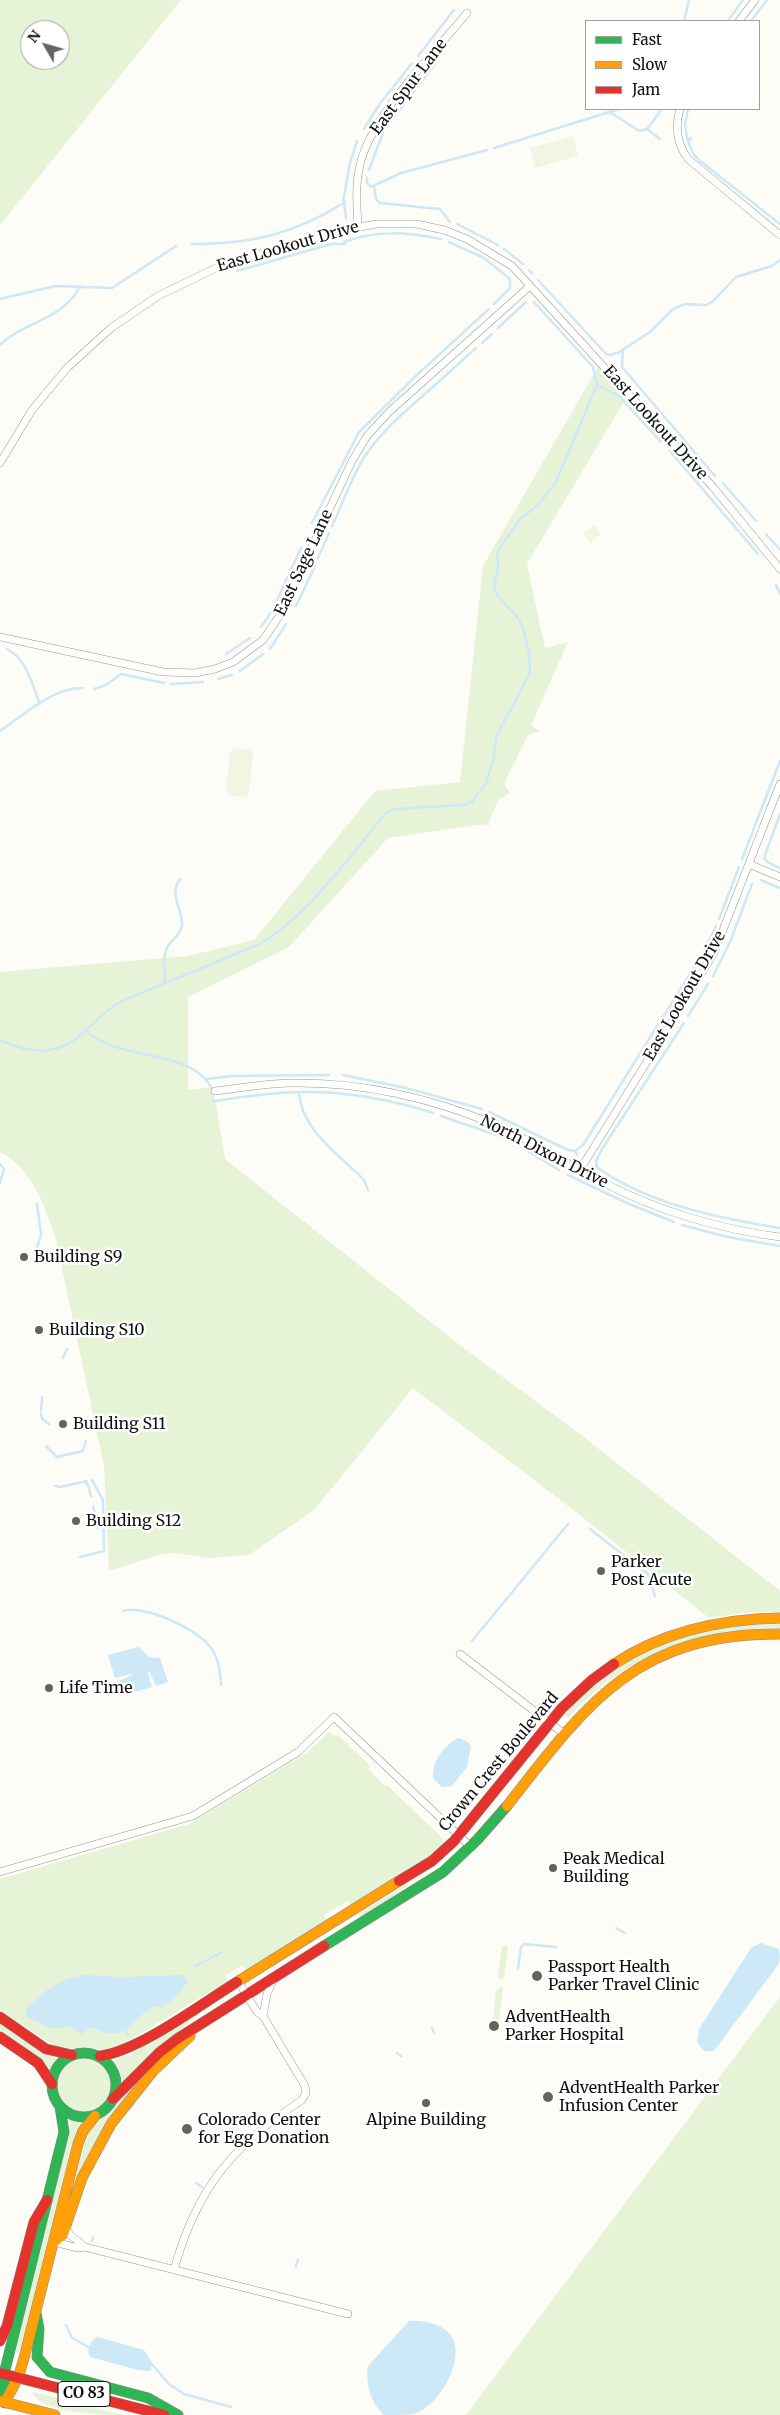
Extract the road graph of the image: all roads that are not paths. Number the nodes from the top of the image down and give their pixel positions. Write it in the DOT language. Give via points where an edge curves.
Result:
graph roads {
  1 [pos="755,0"];
  2 [pos="467,13"];
  3 [pos="741,20"];
  4 [pos="680,110"];
  5 [pos="358,226"];
  6 [pos="780,235"];
  7 [pos="530,286"];
  8 [pos="0,463"];
  9 [pos="780,569"];
  10 [pos="0,637"];
  11 [pos="780,784"];
  12 [pos="749,864"];
  13 [pos="780,877"];
  14 [pos="215,1091"];
  15 [pos="580,1170"];
  16 [pos="780,1237"];
  17 [pos="780,1618"];
  18 [pos="780,1634"];
  19 [pos="460,1654"];
  20 [pos="550,1723"];
  21 [pos="563,1733"];
  22 [pos="459,1837"];
  23 [pos="470,1847"];
  24 [pos="0,1872"];
  25 [pos="344,1916"];
  26 [pos="352,1930"];
  27 [pos="274,1978"];
  28 [pos="238,1981"];
  29 [pos="246,1995"];
  30 [pos="263,2016"];
  31 [pos="0,2017"];
  32 [pos="201,2024"];
  33 [pos="0,2037"];
  34 [pos="73,2055"];
  35 [pos="100,2056"];
  36 [pos="52,2085"];
  37 [pos="113,2100"];
  38 [pos="60,2107"];
  39 [pos="95,2116"];
  40 [pos="47,2200"];
  41 [pos="65,2226"];
  42 [pos="54,2242"];
  43 [pos="85,2247"];
  44 [pos="174,2270"];
  45 [pos="36,2313"];
  46 [pos="348,2314"];
  47 [pos="0,2340"];
  48 [pos="2,2374"];
  49 [pos="18,2378"];
  50 [pos="2,2402"];
  51 [pos="1,2415"];
  52 [pos="55,2415"];
  53 [pos="164,2415"];
  54 [pos="178,2415"];
  1 -- 3 [label="street"];
  2 -- 5 [label="street, East Spur Lane" via="389,108 370,137 358,177"];
  4 -- 6 [label="street" via="678,135 680,147 688,159"];
  5 -- 7 [label="street, East Lookout Drive" via="404,223 452,232 503,259"];
  5 -- 8 [label="street, East Lookout Drive" via="216,267 142,306 94,341 61,374 24,421"];
  7 -- 9 [label="street, East Lookout Drive" via="713,487"];
  7 -- 10 [label="street, East Sage Lane" via="389,412 367,436 352,461 280,615 263,640 246,654 211,670 170,673"];
  11 -- 12 [label="street, East Lookout Drive"];
  12 -- 13 [label="street"];
  12 -- 15 [label="street, East Lookout Drive" via="723,934 710,959"];
  14 -- 15 [label="street, North Dixon Drive" via="307,1083 358,1087 400,1095 492,1124"];
  15 -- 16 [label="street, North Dixon Drive" via="628,1195 672,1212 723,1227"];
  17 -- 20 [label="main road, Crown Crest Boulevard" via="742,1618 703,1625 647,1644 590,1682"];
  18 -- 21 [label="main road, Crown Crest Boulevard" via="724,1637 662,1655 603,1691"];
  19 -- 20 [label="street"];
  20 -- 21 [label="street"];
  20 -- 22 [label="main road, Crown Crest Boulevard"];
  21 -- 23 [label="main road, Crown Crest Boulevard"];
  22 -- 23 [label="street"];
  22 -- 24 [label="street" via="334,1717 298,1752 193,1816"];
  22 -- 25 [label="main road, Crown Crest Boulevard" via="424,1866"];
  23 -- 26 [label="main road, Crown Crest Boulevard" via="429,1882"];
  25 -- 26 [label="street"];
  25 -- 28 [label="main road, Crown Crest Boulevard"];
  26 -- 27 [label="main road, Crown Crest Boulevard"];
  27 -- 29 [label="main road, Crown Crest Boulevard"];
  27 -- 30 [label="street"];
  28 -- 29 [label="street"];
  28 -- 35 [label="main road, Crown Crest Boulevard" via="129,2048"];
  29 -- 30 [label="street"];
  29 -- 32 [label="main road, Crown Crest Boulevard"];
  30 -- 44 [label="street" via="305,2086 305,2096 257,2131 222,2169 193,2215"];
  31 -- 34 [label="main road" via="46,2049"];
  32 -- 37 [label="main road, Crown Crest Boulevard" via="167,2046"];
  32 -- 41 [label="main road, Crown Crest Boulevard" via="152,2071 109,2126 84,2174"];
  33 -- 36 [label="main road" via="40,2065"];
  34 -- 35 [label="main road" via="85,2052"];
  34 -- 36 [label="main road" via="58,2067"];
  35 -- 37 [label="main road" via="110,2064 115,2074 117,2087"];
  36 -- 38 [label="main road"];
  37 -- 39 [label="main road"];
  38 -- 39 [label="main road" via="78,2118"];
  38 -- 40 [label="main road" via="64,2132"];
  39 -- 42 [label="main road, Crown Crest Boulevard" via="78,2144"];
  40 -- 47 [label="main road" via="34,2222 7,2326"];
  40 -- 48 [label="main road"];
  41 -- 42 [label="main road, Crown Crest Boulevard" via="63,2234"];
  41 -- 43 [label="street" via="70,2235"];
  42 -- 43 [label="street"];
  42 -- 45 [label="main road, Crown Crest Boulevard"];
  43 -- 44 [label="street"];
  44 -- 46 [label="street"];
  45 -- 49 [label="main road, Crown Crest Boulevard"];
  45 -- 54 [label="main road" via="39,2330 36,2352 40,2364 50,2372 148,2398"];
  48 -- 49 [label="main road, CO 83"];
  48 -- 50 [label="main road"];
  49 -- 50 [label="main road, Crown Crest Boulevard"];
  49 -- 53 [label="main road, CO 83"];
  50 -- 51 [label="main road"];
  50 -- 52 [label="main road, CO 83"];
}
